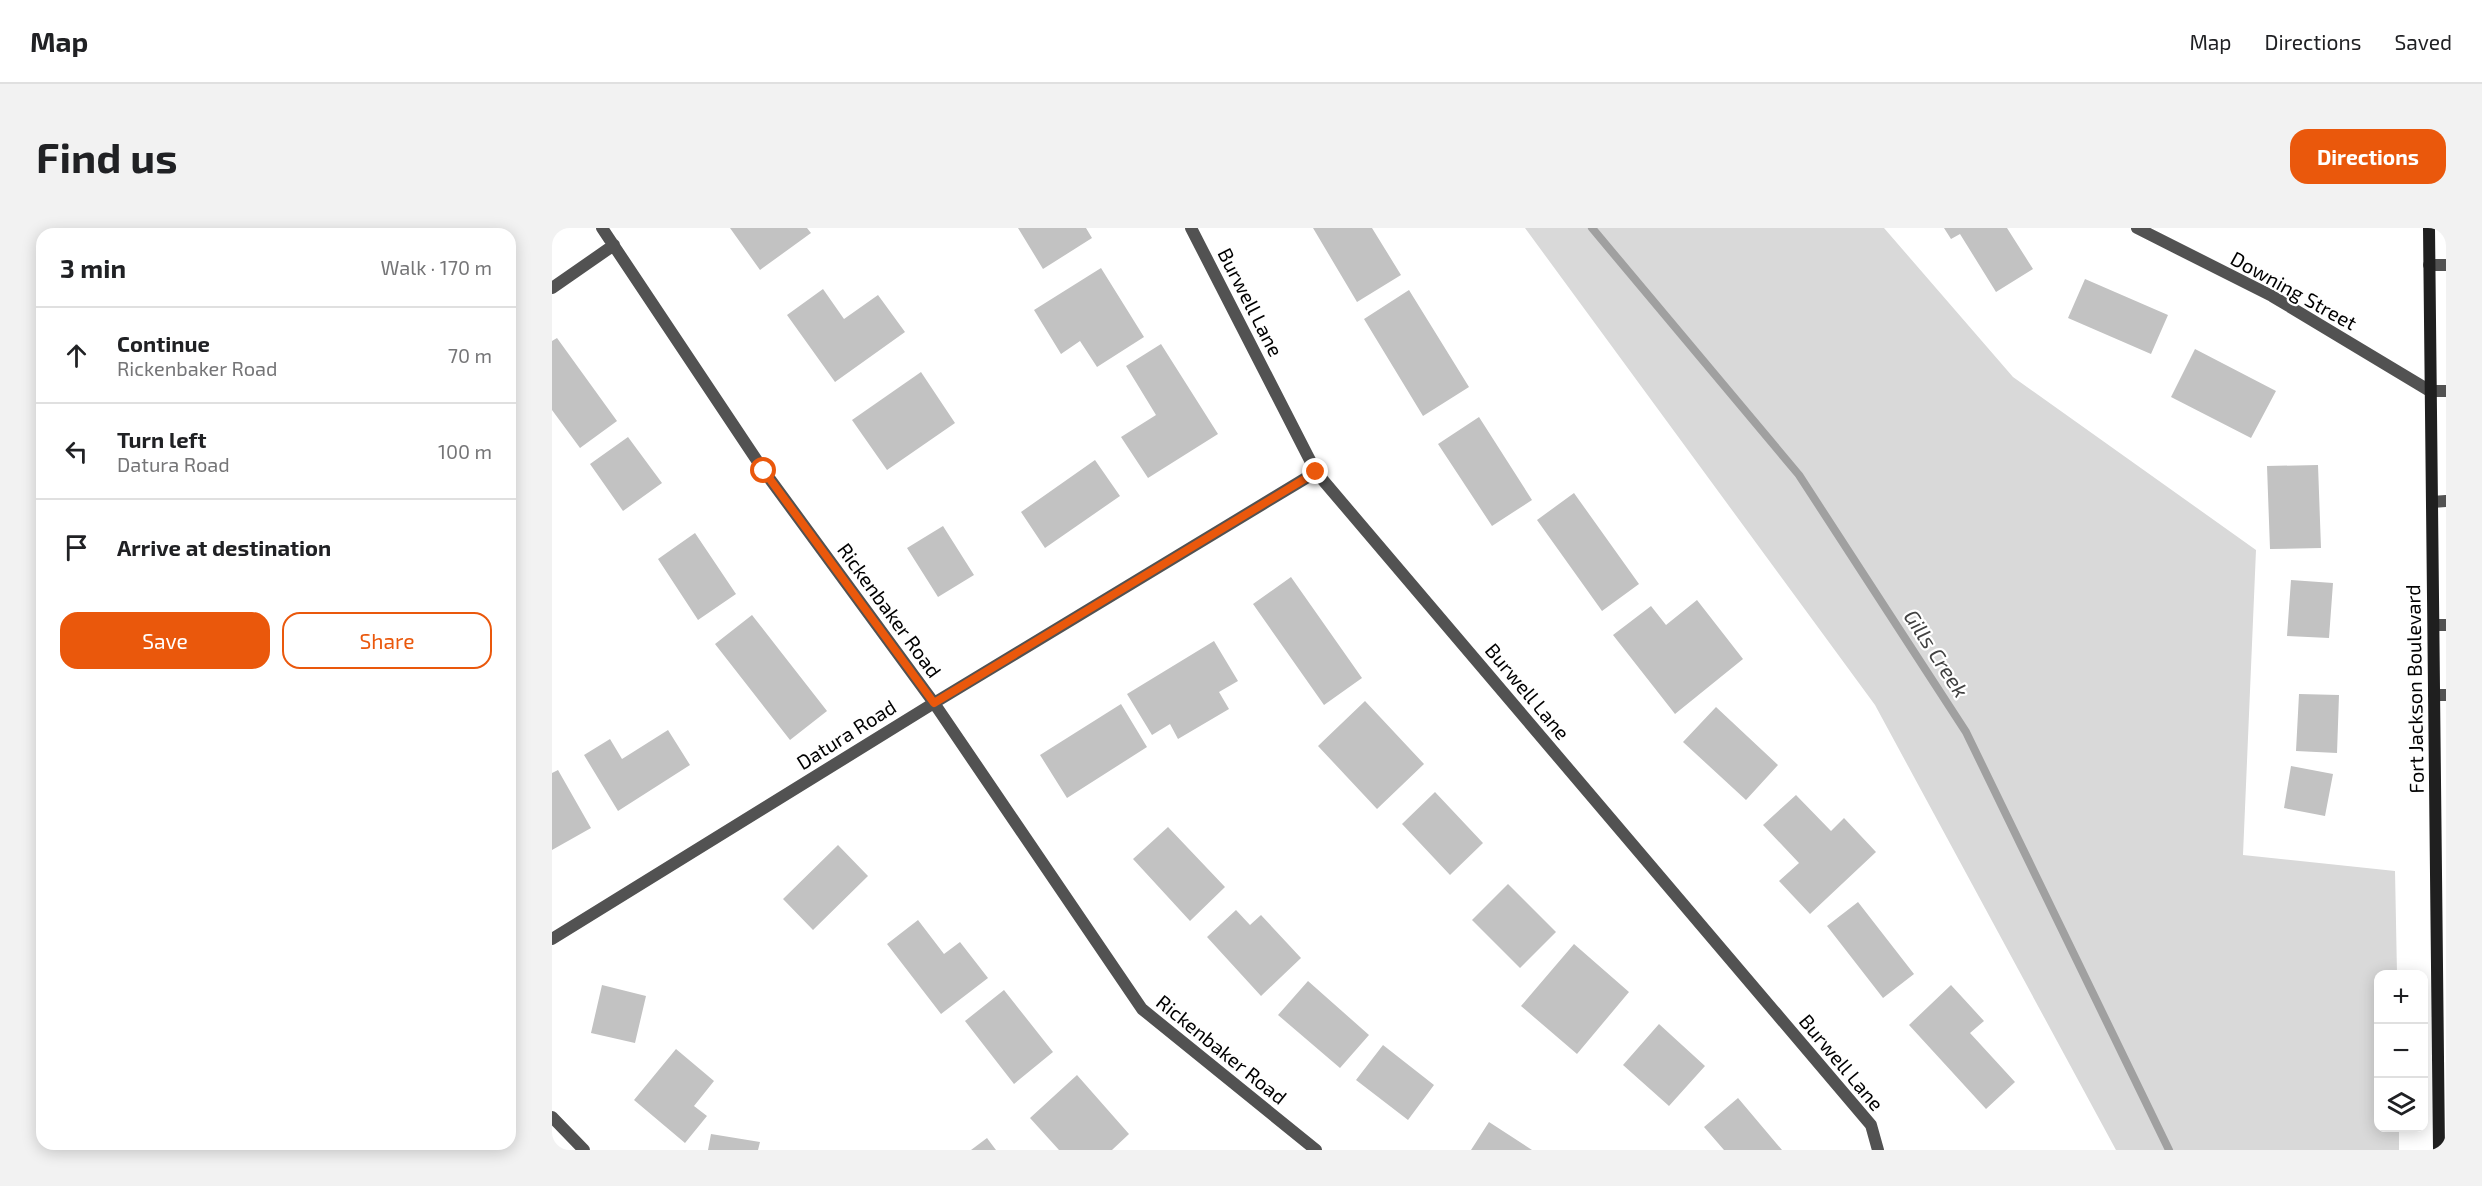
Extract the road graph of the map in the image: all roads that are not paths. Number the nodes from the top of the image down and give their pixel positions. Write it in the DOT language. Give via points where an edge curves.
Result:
graph roads {
  1 [pos="602,228"];
  2 [pos="1191,228"];
  3 [pos="2137,228"];
  4 [pos="2429,228"];
  5 [pos="614,245"];
  6 [pos="2429,265"];
  7 [pos="2446,265"];
  8 [pos="552,288"];
  9 [pos="2430,391"];
  10 [pos="2446,391"];
  11 [pos="1316,472"];
  12 [pos="2446,501"];
  13 [pos="2432,502"];
  14 [pos="2440,625"];
  15 [pos="2440,695"];
  16 [pos="934,703"];
  17 [pos="552,939"];
  18 [pos="552,1118"];
  19 [pos="584,1150"];
  20 [pos="1316,1150"];
  21 [pos="1878,1150"];
  22 [pos="2439,1150"];
  1 -- 5 [label="street, Rickenbaker Road"];
  2 -- 11 [label="street, Burwell Lane"];
  3 -- 9 [label="street, Downing Street" via="2272,296"];
  4 -- 6 [label="main road, Fort Jackson Boulevard"];
  5 -- 8 [label="street"];
  5 -- 16 [label="street, Rickenbaker Road" via="764,471"];
  6 -- 7 [label="street"];
  6 -- 9 [label="main road, Fort Jackson Boulevard"];
  9 -- 10 [label="street"];
  9 -- 13 [label="main road, Fort Jackson Boulevard"];
  11 -- 16 [label="street, Datura Road"];
  11 -- 21 [label="street, Burwell Lane" via="1871,1125"];
  12 -- 13 [label="street"];
  13 -- 14 [label="main road, Fort Jackson Boulevard"];
  14 -- 15 [label="main road, Fort Jackson Boulevard"];
  15 -- 22 [label="main road, Fort Jackson Boulevard"];
  16 -- 17 [label="street, Datura Road"];
  16 -- 20 [label="street, Rickenbaker Road" via="1142,1009"];
  18 -- 19 [label="street"];
}
